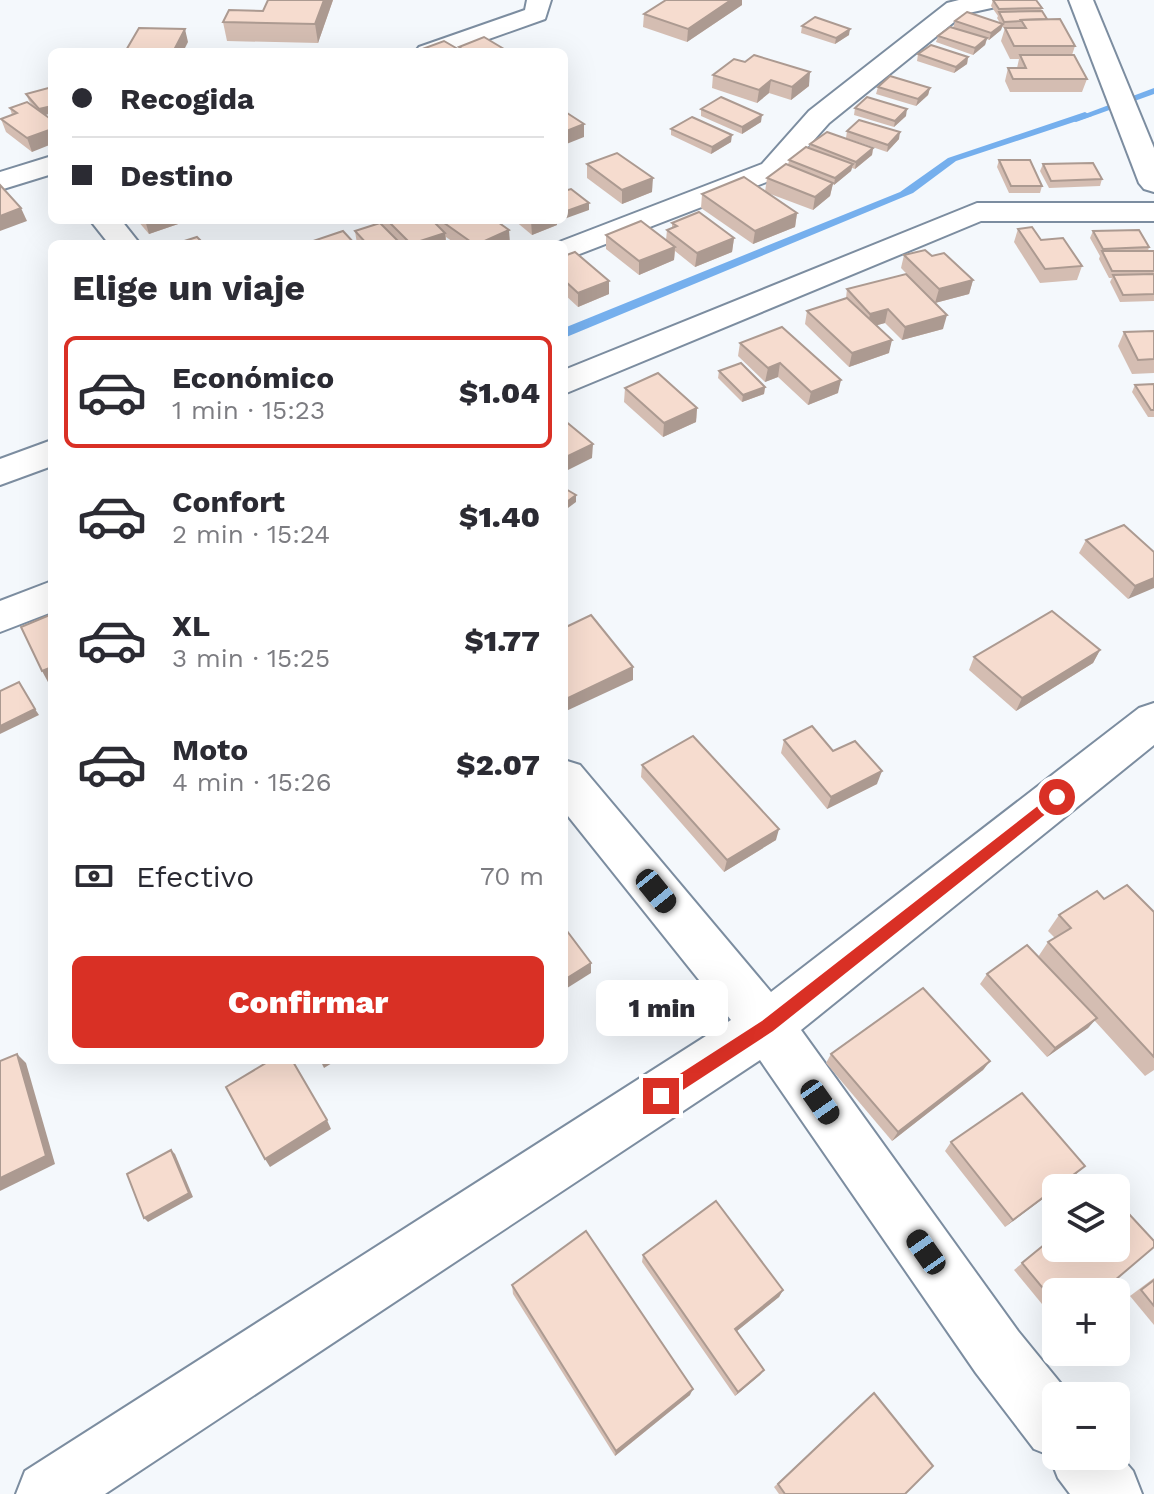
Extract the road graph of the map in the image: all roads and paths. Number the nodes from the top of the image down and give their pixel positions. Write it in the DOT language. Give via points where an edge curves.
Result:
graph roads {
  1 [pos="539,0"];
  2 [pos="996,0"];
  3 [pos="1081,0"];
  4 [pos="439,48"];
  5 [pos="48,166"];
  6 [pos="0,181"];
  7 [pos="1154,183"];
  8 [pos="1154,212"];
  9 [pos="108,224"];
  10 [pos="122,240"];
  11 [pos="568,249"];
  12 [pos="568,381"];
  13 [pos="48,454"];
  14 [pos="0,473"];
  15 [pos="48,598"];
  16 [pos="0,617"];
  17 [pos="1154,720"];
  18 [pos="568,783"];
  19 [pos="767,1026"];
  20 [pos="1042,1409"];
  21 [pos="1091,1470"];
  22 [pos="48,1494"];
  23 [pos="1110,1494"];
  1 -- 4 [label="street" via="536,14"];
  2 -- 11 [label="street" via="956,8 819,117 772,170"];
  3 -- 7 [label="street"];
  5 -- 6 [label="street"];
  8 -- 12 [label="street" via="977,212"];
  9 -- 10 [label="street"];
  13 -- 14 [label="street"];
  15 -- 16 [label="street"];
  17 -- 19 [label="street"];
  18 -- 19 [label="street"];
  19 -- 20 [label="street"];
  19 -- 22 [label="street"];
  21 -- 23 [label="street"];
}
